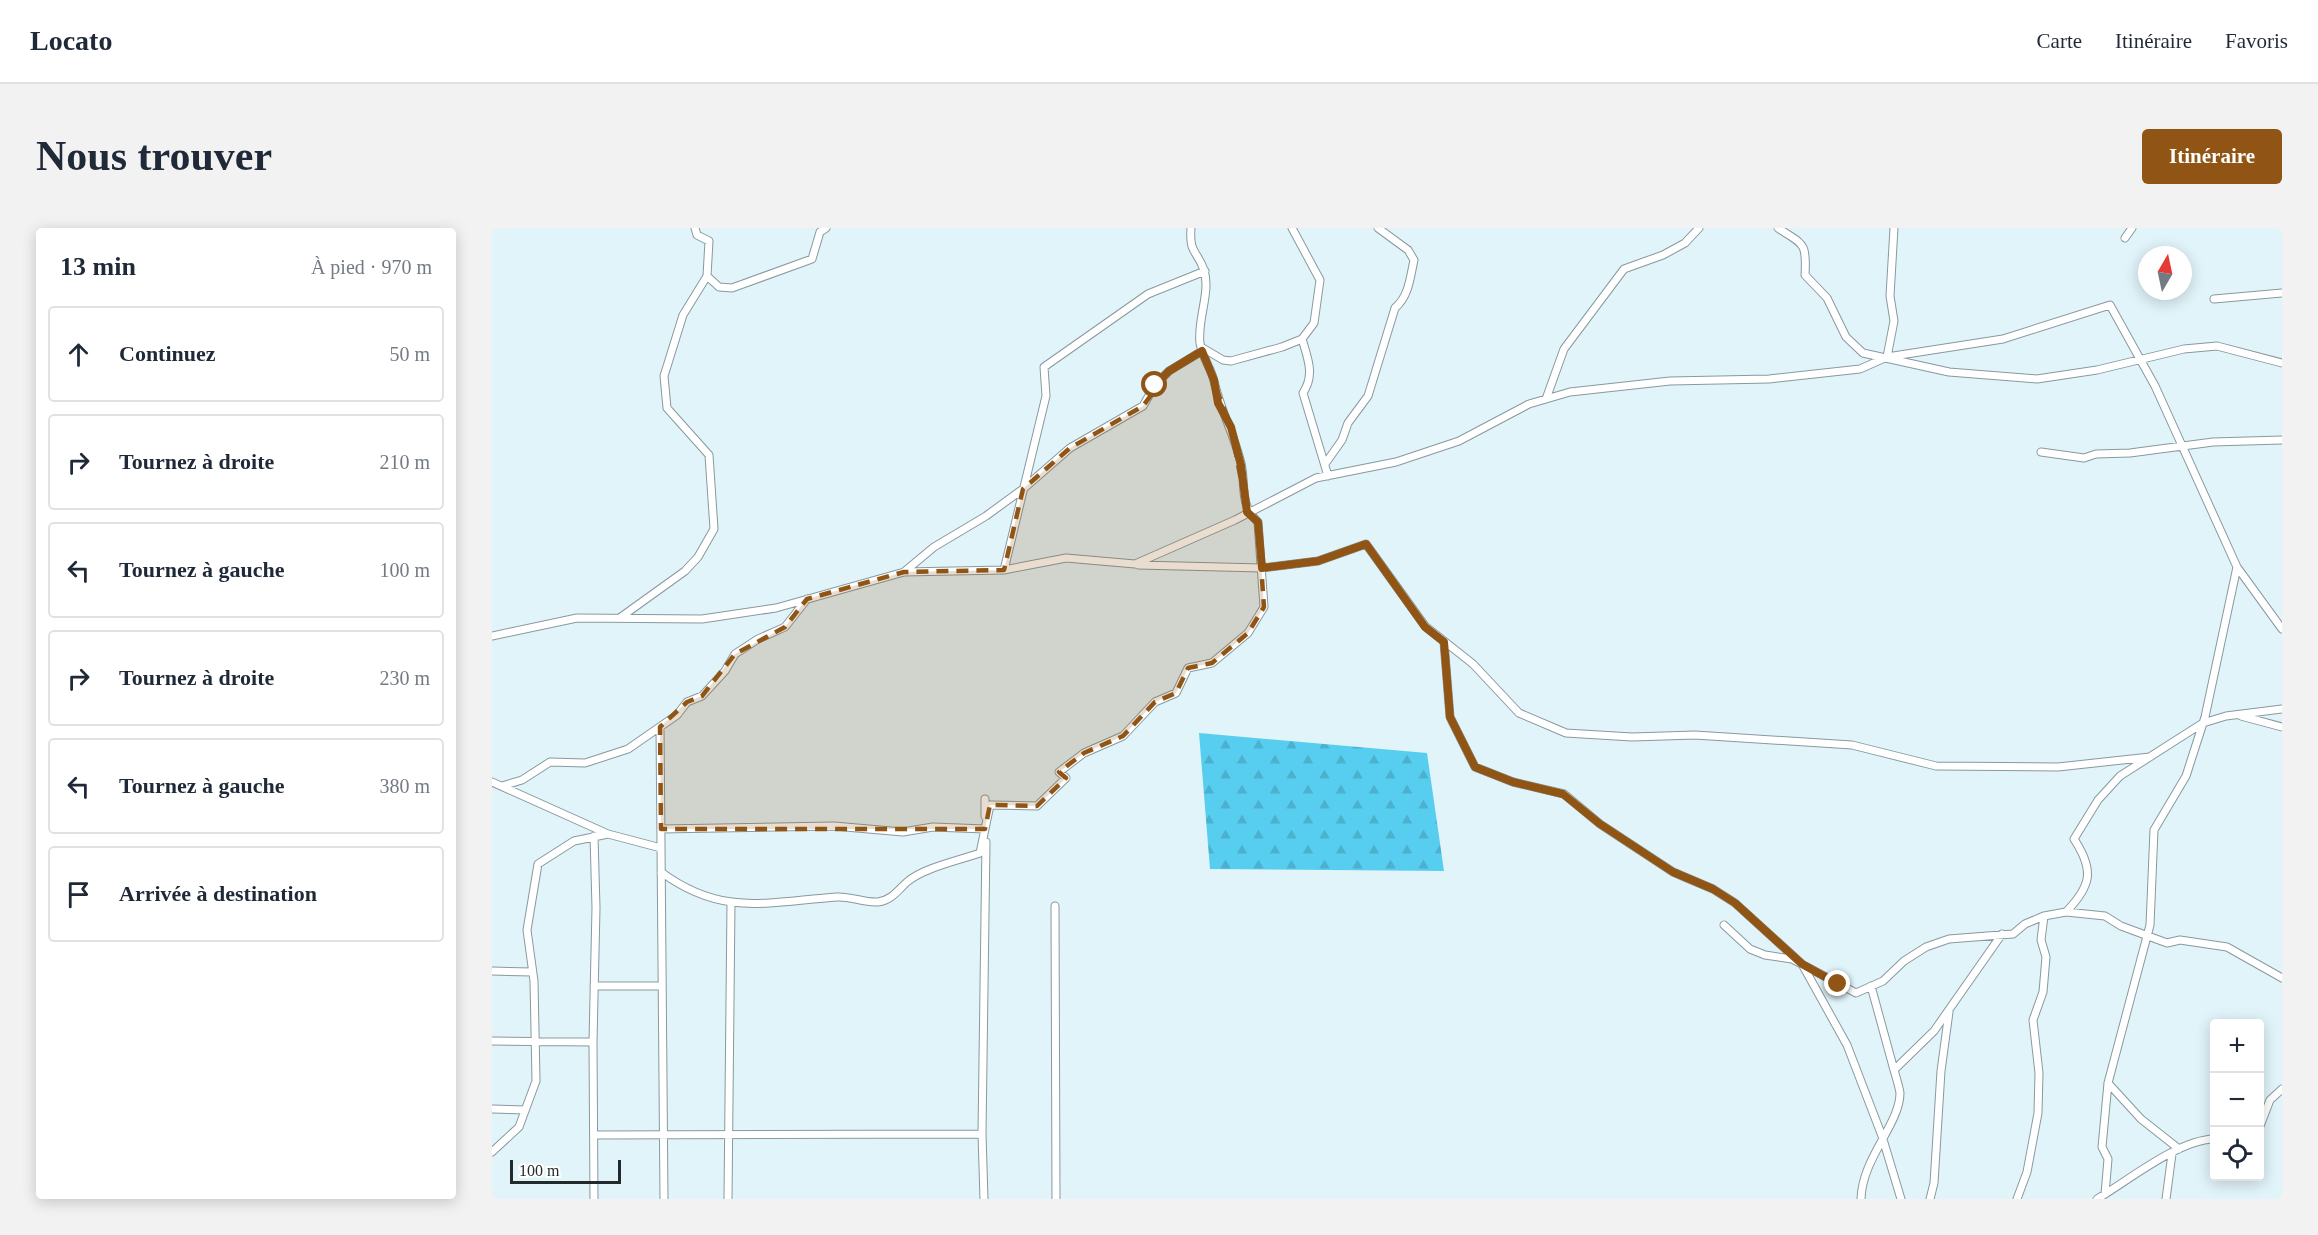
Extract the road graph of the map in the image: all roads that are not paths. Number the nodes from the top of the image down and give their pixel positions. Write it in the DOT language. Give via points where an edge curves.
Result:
graph roads {
  1 [pos="695,228"];
  2 [pos="826,228"];
  3 [pos="1191,228"];
  4 [pos="1292,228"];
  5 [pos="1378,228"];
  6 [pos="1699,228"];
  7 [pos="1778,228"];
  8 [pos="1894,228"];
  9 [pos="2132,228"];
  10 [pos="2125,238"];
  11 [pos="1204,271"];
  12 [pos="707,276"];
  13 [pos="2282,293"];
  14 [pos="2214,299"];
  15 [pos="1302,339"];
  16 [pos="1201,349"];
  17 [pos="1887,357"];
  18 [pos="2140,358"];
  19 [pos="2282,363"];
  20 [pos="1546,399"];
  21 [pos="2282,440"];
  22 [pos="2181,446"];
  23 [pos="2041,452"];
  24 [pos="1324,464"];
  25 [pos="1328,476"];
  26 [pos="1023,489"];
  27 [pos="1247,512"];
  28 [pos="1135,564"];
  29 [pos="2237,567"];
  30 [pos="1262,568"];
  31 [pos="1004,570"];
  32 [pos="904,572"];
  33 [pos="807,599"];
  34 [pos="619,618"];
  35 [pos="2282,629"];
  36 [pos="492,636"];
  37 [pos="1444,642"];
  38 [pos="2282,709"];
  39 [pos="2236,715"];
  40 [pos="2203,723"];
  41 [pos="660,727"];
  42 [pos="2282,727"];
  43 [pos="2150,757"];
  44 [pos="492,782"];
  45 [pos="502,786"];
  46 [pos="985,799"];
  47 [pos="661,829"];
  48 [pos="985,830"];
  49 [pos="608,834"];
  50 [pos="594,836"];
  51 [pos="661,848"];
  52 [pos="661,872"];
  53 [pos="731,903"];
  54 [pos="1054,906"];
  55 [pos="2067,912"];
  56 [pos="2044,916"];
  57 [pos="1724,926"];
  58 [pos="2002,934"];
  59 [pos="2148,934"];
  60 [pos="1802,964"];
  61 [pos="492,971"];
  62 [pos="532,972"];
  63 [pos="2282,978"];
  64 [pos="594,986"];
  65 [pos="663,986"];
  66 [pos="1871,986"];
  67 [pos="1950,1010"];
  68 [pos="492,1041"];
  69 [pos="535,1042"];
  70 [pos="593,1042"];
  71 [pos="1894,1070"];
  72 [pos="2108,1083"];
  73 [pos="2282,1089"];
  74 [pos="492,1109"];
  75 [pos="525,1110"];
  76 [pos="2264,1114"];
  77 [pos="728,1134"];
  78 [pos="982,1134"];
  79 [pos="594,1135"];
  80 [pos="665,1135"];
  81 [pos="1882,1136"];
  82 [pos="2210,1139"];
  83 [pos="2179,1149"];
  84 [pos="492,1152"];
  85 [pos="2172,1154"];
  86 [pos="2105,1194"];
  87 [pos="594,1199"];
  88 [pos="664,1199"];
  89 [pos="728,1199"];
  90 [pos="984,1199"];
  91 [pos="1056,1199"];
  92 [pos="1861,1199"];
  93 [pos="1901,1199"];
  94 [pos="1930,1199"];
  95 [pos="2017,1199"];
  96 [pos="2097,1199"];
  97 [pos="2166,1199"];
  1 -- 12 [label="street" via="697,235 709,241"];
  2 -- 12 [label="street" via="820,232 812,260 732,288 718,287"];
  3 -- 11 [label="street" via="1190,246"];
  4 -- 15 [label="street" via="1320,280 1314,323"];
  5 -- 24 [label="street" via="1408,250 1414,260 1410,280 1404,300 1395,308 1368,396"];
  6 -- 20 [label="street" via="1685,243 1624,270 1564,349"];
  7 -- 17 [label="street" via="1795,236 1806,252 1805,275 1827,298 1846,337 1863,353"];
  8 -- 17 [label="street" via="1890,296 1894,321"];
  9 -- 10 [label="street"];
  11 -- 16 [label="street"];
  11 -- 26 [label="street" via="1148,294 1044,367 1046,396"];
  12 -- 34 [label="street" via="683,315 664,376 667,408 709,454 714,529 685,571"];
  13 -- 14 [label="street"];
  15 -- 16 [label="street" via="1231,361"];
  15 -- 24 [label="street" via="1311,372 1302,393"];
  16 -- 26 [label="street" via="1169,371 1143,406 1070,448"];
  16 -- 27 [label="street" via="1214,380 1218,403 1231,427"];
  17 -- 18 [label="street" via="1949,372 2037,378 2097,370"];
  17 -- 18 [label="street" via="2003,339 2110,305"];
  17 -- 20 [label="street" via="1860,369 1769,379 1670,381 1570,392"];
  18 -- 19 [label="street" via="2217,346"];
  18 -- 22 [label="street"];
  20 -- 25 [label="street" via="1458,441 1396,462"];
  21 -- 22 [label="street"];
  22 -- 23 [label="street" via="2084,458"];
  22 -- 29 [label="street"];
  24 -- 25 [label="street"];
  25 -- 27 [label="street" via="1316,478"];
  26 -- 31 [label="street"];
  26 -- 32 [label="street" via="934,547"];
  27 -- 28 [label="street"];
  27 -- 30 [label="street" via="1258,522"];
  28 -- 30 [label="street"];
  28 -- 31 [label="street" via="1066,558"];
  29 -- 35 [label="street"];
  29 -- 40 [label="street"];
  30 -- 37 [label="street" via="1318,561 1366,544 1425,627"];
  30 -- 48 [label="street" via="1264,607 1248,633 1212,663 1188,668 1176,693 1155,702 1123,736 1084,753 1059,772 1066,778 1037,806 990,805"];
  31 -- 32 [label="street"];
  32 -- 33 [label="street"];
  33 -- 34 [label="street" via="776,608 702,619"];
  33 -- 41 [label="street" via="785,627 735,654 702,696 687,702 678,715"];
  34 -- 36 [label="street" via="577,618"];
  37 -- 43 [label="street" via="1473,664 1519,712 1566,733 1695,735 1852,745 1936,766 2058,767"];
  37 -- 60 [label="street" via="1450,717 1475,767 1513,782 1563,794 1600,824 1673,872 1735,903"];
  38 -- 39 [label="street"];
  39 -- 40 [label="street"];
  39 -- 42 [label="street"];
  40 -- 43 [label="street"];
  40 -- 59 [label="street" via="2186,776 2154,830"];
  41 -- 45 [label="street" via="628,749 585,763 550,762 522,780"];
  41 -- 47 [label="street"];
  43 -- 55 [label="street" via="2120,776 2098,800 2074,839 2085,855 2088,878 2085,892"];
  44 -- 45 [label="street"];
  45 -- 49 [label="street"];
  46 -- 48 [label="street"];
  47 -- 48 [label="street" via="834,826 903,832 933,827"];
  47 -- 51 [label="street"];
  48 -- 53 [label="street" via="980,853 909,880 895,895 879,902 840,897"];
  48 -- 78 [label="street"];
  49 -- 50 [label="street"];
  49 -- 51 [label="street"];
  50 -- 62 [label="street" via="574,841 538,864 526,930"];
  50 -- 64 [label="street"];
  51 -- 52 [label="street"];
  52 -- 53 [label="street" via="706,899"];
  52 -- 65 [label="street"];
  53 -- 77 [label="street"];
  54 -- 91 [label="street"];
  55 -- 56 [label="street"];
  55 -- 59 [label="street" via="2105,916 2121,926"];
  56 -- 58 [label="street" via="2013,934"];
  56 -- 95 [label="street" via="2043,992 2033,1020 2039,1073 2038,1113 2027,1172"];
  57 -- 60 [label="street" via="1750,949"];
  58 -- 66 [label="street" via="1949,939 1926,947"];
  58 -- 67 [label="street"];
  59 -- 63 [label="street" via="2167,943 2180,940 2227,947"];
  59 -- 72 [label="street"];
  60 -- 66 [label="street" via="1856,993"];
  60 -- 81 [label="street" via="1847,1045"];
  61 -- 62 [label="street"];
  62 -- 69 [label="street"];
  64 -- 65 [label="street"];
  64 -- 70 [label="street"];
  65 -- 80 [label="street"];
  66 -- 71 [label="street"];
  67 -- 71 [label="street"];
  67 -- 94 [label="street"];
  68 -- 69 [label="street"];
  69 -- 70 [label="street"];
  69 -- 75 [label="street" via="536,1081"];
  70 -- 79 [label="street"];
  71 -- 81 [label="street" via="1900,1094 1893,1118"];
  72 -- 83 [label="street" via="2140,1119"];
  72 -- 86 [label="street" via="2102,1147 2108,1159"];
  73 -- 76 [label="street" via="2270,1100"];
  74 -- 75 [label="street"];
  75 -- 84 [label="street" via="519,1127"];
  77 -- 78 [label="street"];
  77 -- 80 [label="street"];
  77 -- 89 [label="street"];
  78 -- 90 [label="street"];
  79 -- 80 [label="street"];
  79 -- 87 [label="street"];
  80 -- 88 [label="street"];
  81 -- 92 [label="street" via="1867,1166"];
  81 -- 93 [label="street"];
  82 -- 83 [label="street"];
  83 -- 85 [label="street"];
  85 -- 86 [label="street"];
  85 -- 97 [label="street"];
  86 -- 96 [label="street"];
}
